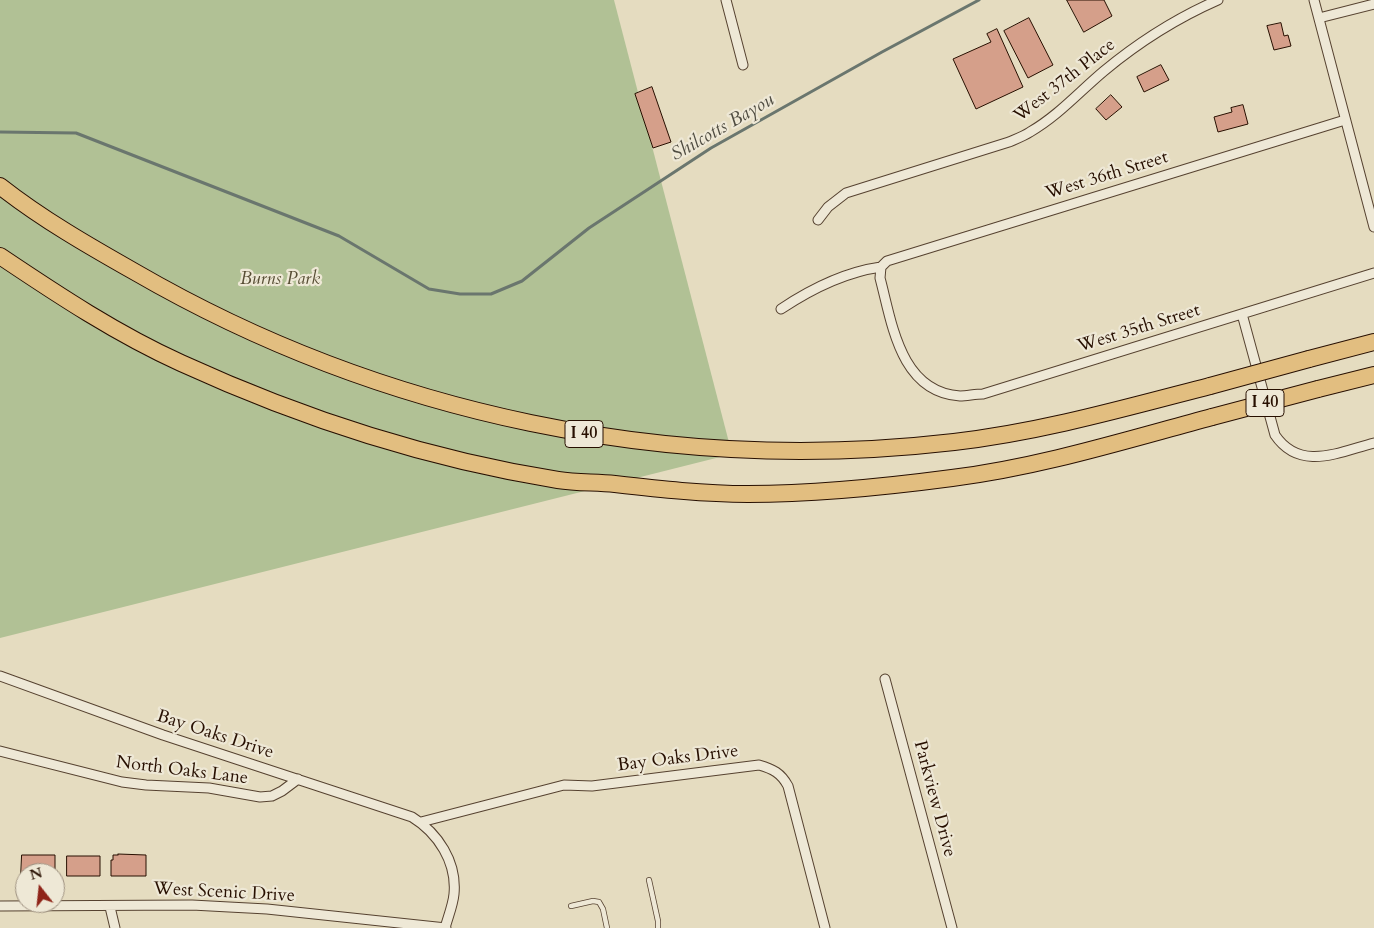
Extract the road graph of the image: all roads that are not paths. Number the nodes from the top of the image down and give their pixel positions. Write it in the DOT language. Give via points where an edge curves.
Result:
graph roads {
  1 [pos="726,0"];
  2 [pos="1218,0"];
  3 [pos="1314,0"];
  4 [pos="1374,4"];
  5 [pos="1319,18"];
  6 [pos="743,65"];
  7 [pos="1345,120"];
  8 [pos="3,188"];
  9 [pos="818,220"];
  10 [pos="1374,227"];
  11 [pos="0,256"];
  12 [pos="881,267"];
  13 [pos="1374,273"];
  14 [pos="781,309"];
  15 [pos="1242,314"];
  16 [pos="1374,342"];
  17 [pos="1374,375"];
  18 [pos="1374,443"];
  19 [pos="0,676"];
  20 [pos="885,679"];
  21 [pos="0,751"];
  22 [pos="298,779"];
  23 [pos="421,822"];
  24 [pos="649,880"];
  25 [pos="0,906"];
  26 [pos="571,906"];
  27 [pos="110,907"];
  28 [pos="115,928"];
  29 [pos="445,928"];
  30 [pos="607,928"];
  31 [pos="658,928"];
  32 [pos="825,928"];
  33 [pos="952,928"];
  1 -- 6 [label="street"];
  2 -- 9 [label="street, West 37th Place" via="1189,13 1128,53 1030,132 1009,142 846,193"];
  3 -- 5 [label="street"];
  4 -- 5 [label="street"];
  5 -- 7 [label="street"];
  7 -- 10 [label="street"];
  7 -- 12 [label="street, West 36th Street" via="888,261"];
  8 -- 16 [label="highway, I 40, bridge" via="41,216 166,291 270,341 342,370 444,404 509,420 650,443 753,451 839,450 912,447 1010,435 1058,426"];
  11 -- 17 [label="highway, I 40, bridge" via="96,318 140,342 179,362 292,409 394,443 504,470 559,480 660,489 734,494 864,489 955,478 1026,466"];
  12 -- 14 [label="street, West 36th Street" via="807,291"];
  12 -- 15 [label="street, West 35th Street" via="880,278 906,362 930,386 960,396 983,394"];
  13 -- 15 [label="street, West 35th Street"];
  15 -- 18 [label="street" via="1275,435 1281,444 1292,453 1312,458"];
  19 -- 22 [label="street, Bay Oaks Drive" via="163,735"];
  20 -- 33 [label="street, Parkview Drive"];
  21 -- 22 [label="street, North Oaks Lane" via="122,782 209,788 260,797 282,792"];
  22 -- 23 [label="street, Bay Oaks Drive"];
  23 -- 29 [label="street, Bay Oaks Drive" via="443,846 452,869 454,896"];
  23 -- 32 [label="street, Bay Oaks Drive" via="564,785 592,786 759,765 774,770 788,786"];
  24 -- 31 [label="lane"];
  25 -- 27 [label="street, West Scenic Drive"];
  26 -- 30 [label="lane" via="599,902"];
  27 -- 28 [label="street"];
  27 -- 29 [label="street, West Scenic Drive" via="192,905 267,909"];
}
